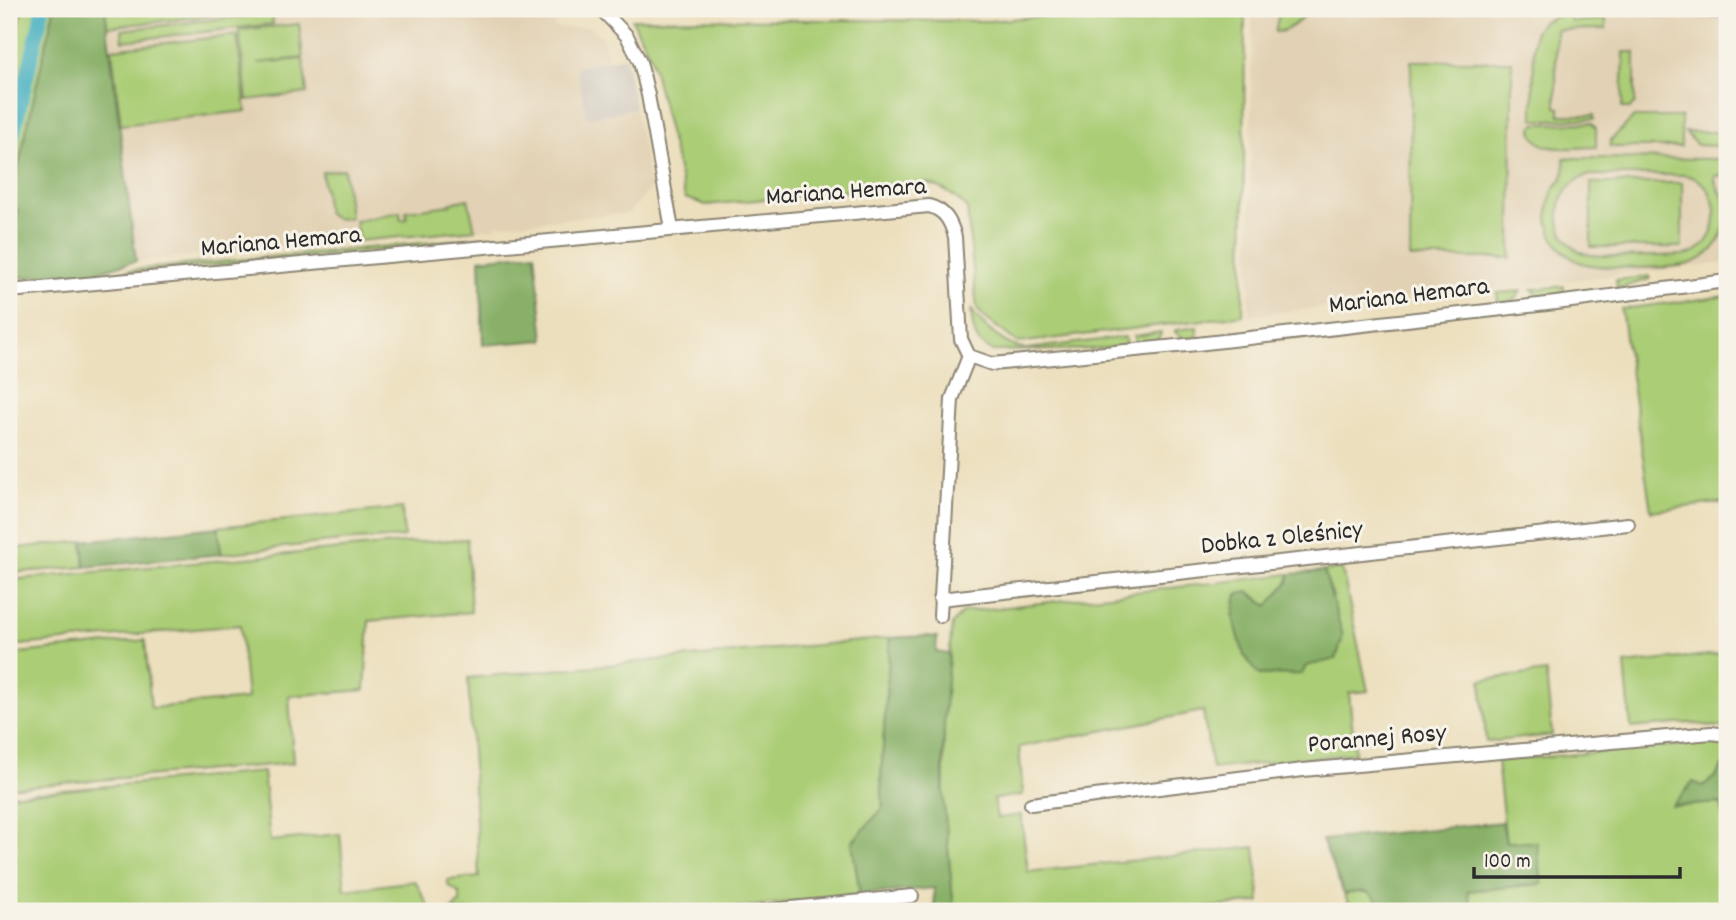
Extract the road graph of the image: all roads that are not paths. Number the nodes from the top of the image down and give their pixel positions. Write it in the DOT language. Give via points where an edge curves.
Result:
graph roads {
  1 [pos="601,9"];
  2 [pos="671,229"];
  3 [pos="1727,281"];
  4 [pos="9,291"];
  5 [pos="969,356"];
  6 [pos="1628,524"];
  7 [pos="940,599"];
  8 [pos="940,616"];
  9 [pos="1727,735"];
  10 [pos="1031,804"];
  11 [pos="912,896"];
  12 [pos="762,911"];
  1 -- 2 [label="street" via="627,36 640,62"];
  2 -- 4 [label="street, Mariana Hemara"];
  2 -- 5 [label="street, Mariana Hemara" via="937,208 955,237 961,339"];
  3 -- 5 [label="street, Mariana Hemara" via="1015,362 992,363"];
  5 -- 7 [label="street" via="951,399"];
  6 -- 7 [label="street, Dobka z Oleśnicy"];
  7 -- 8 [label="street"];
  9 -- 10 [label="street, Porannej Rosy" via="1303,769"];
  11 -- 12 [label="street"];
}
